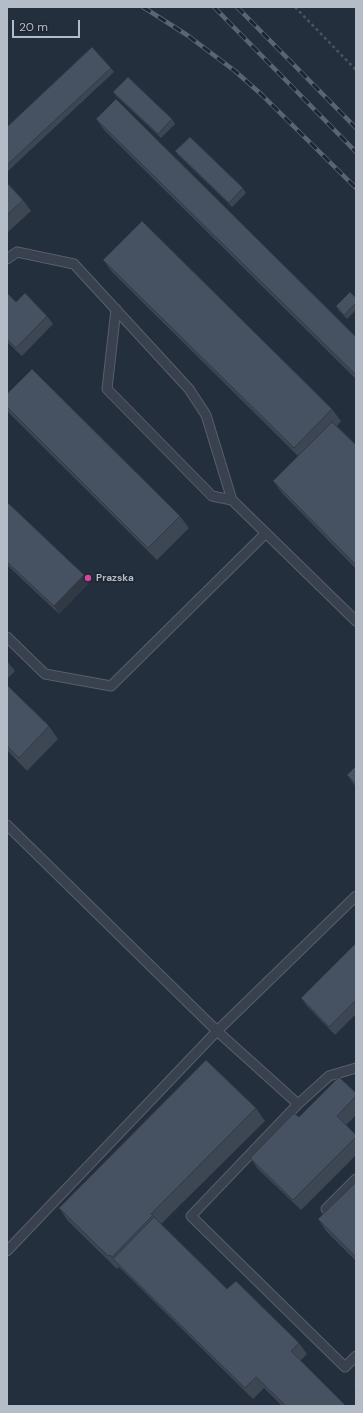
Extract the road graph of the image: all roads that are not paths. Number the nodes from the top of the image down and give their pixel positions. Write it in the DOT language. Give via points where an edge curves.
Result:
graph roads {
  1 [pos="7,260"];
  2 [pos="116,309"];
  3 [pos="232,500"];
  4 [pos="266,533"];
  5 [pos="356,621"];
  6 [pos="7,637"];
  7 [pos="7,825"];
  8 [pos="356,896"];
  9 [pos="217,1030"];
  10 [pos="356,1068"];
  11 [pos="298,1104"];
  12 [pos="356,1179"];
  13 [pos="326,1209"];
  14 [pos="7,1251"];
  15 [pos="356,1356"];
  1 -- 2 [label="lane" via="17,252 74,264"];
  2 -- 3 [label="lane" via="189,389 206,415"];
  2 -- 3 [label="lane" via="107,389 212,496"];
  3 -- 4 [label="lane"];
  4 -- 5 [label="lane"];
  4 -- 6 [label="lane" via="111,686 45,674"];
  7 -- 9 [label="lane"];
  8 -- 9 [label="lane"];
  9 -- 11 [label="lane"];
  9 -- 14 [label="lane"];
  10 -- 11 [label="lane" via="329,1076"];
  11 -- 15 [label="lane" via="191,1216 346,1366"];
  12 -- 13 [label="lane"];
}
